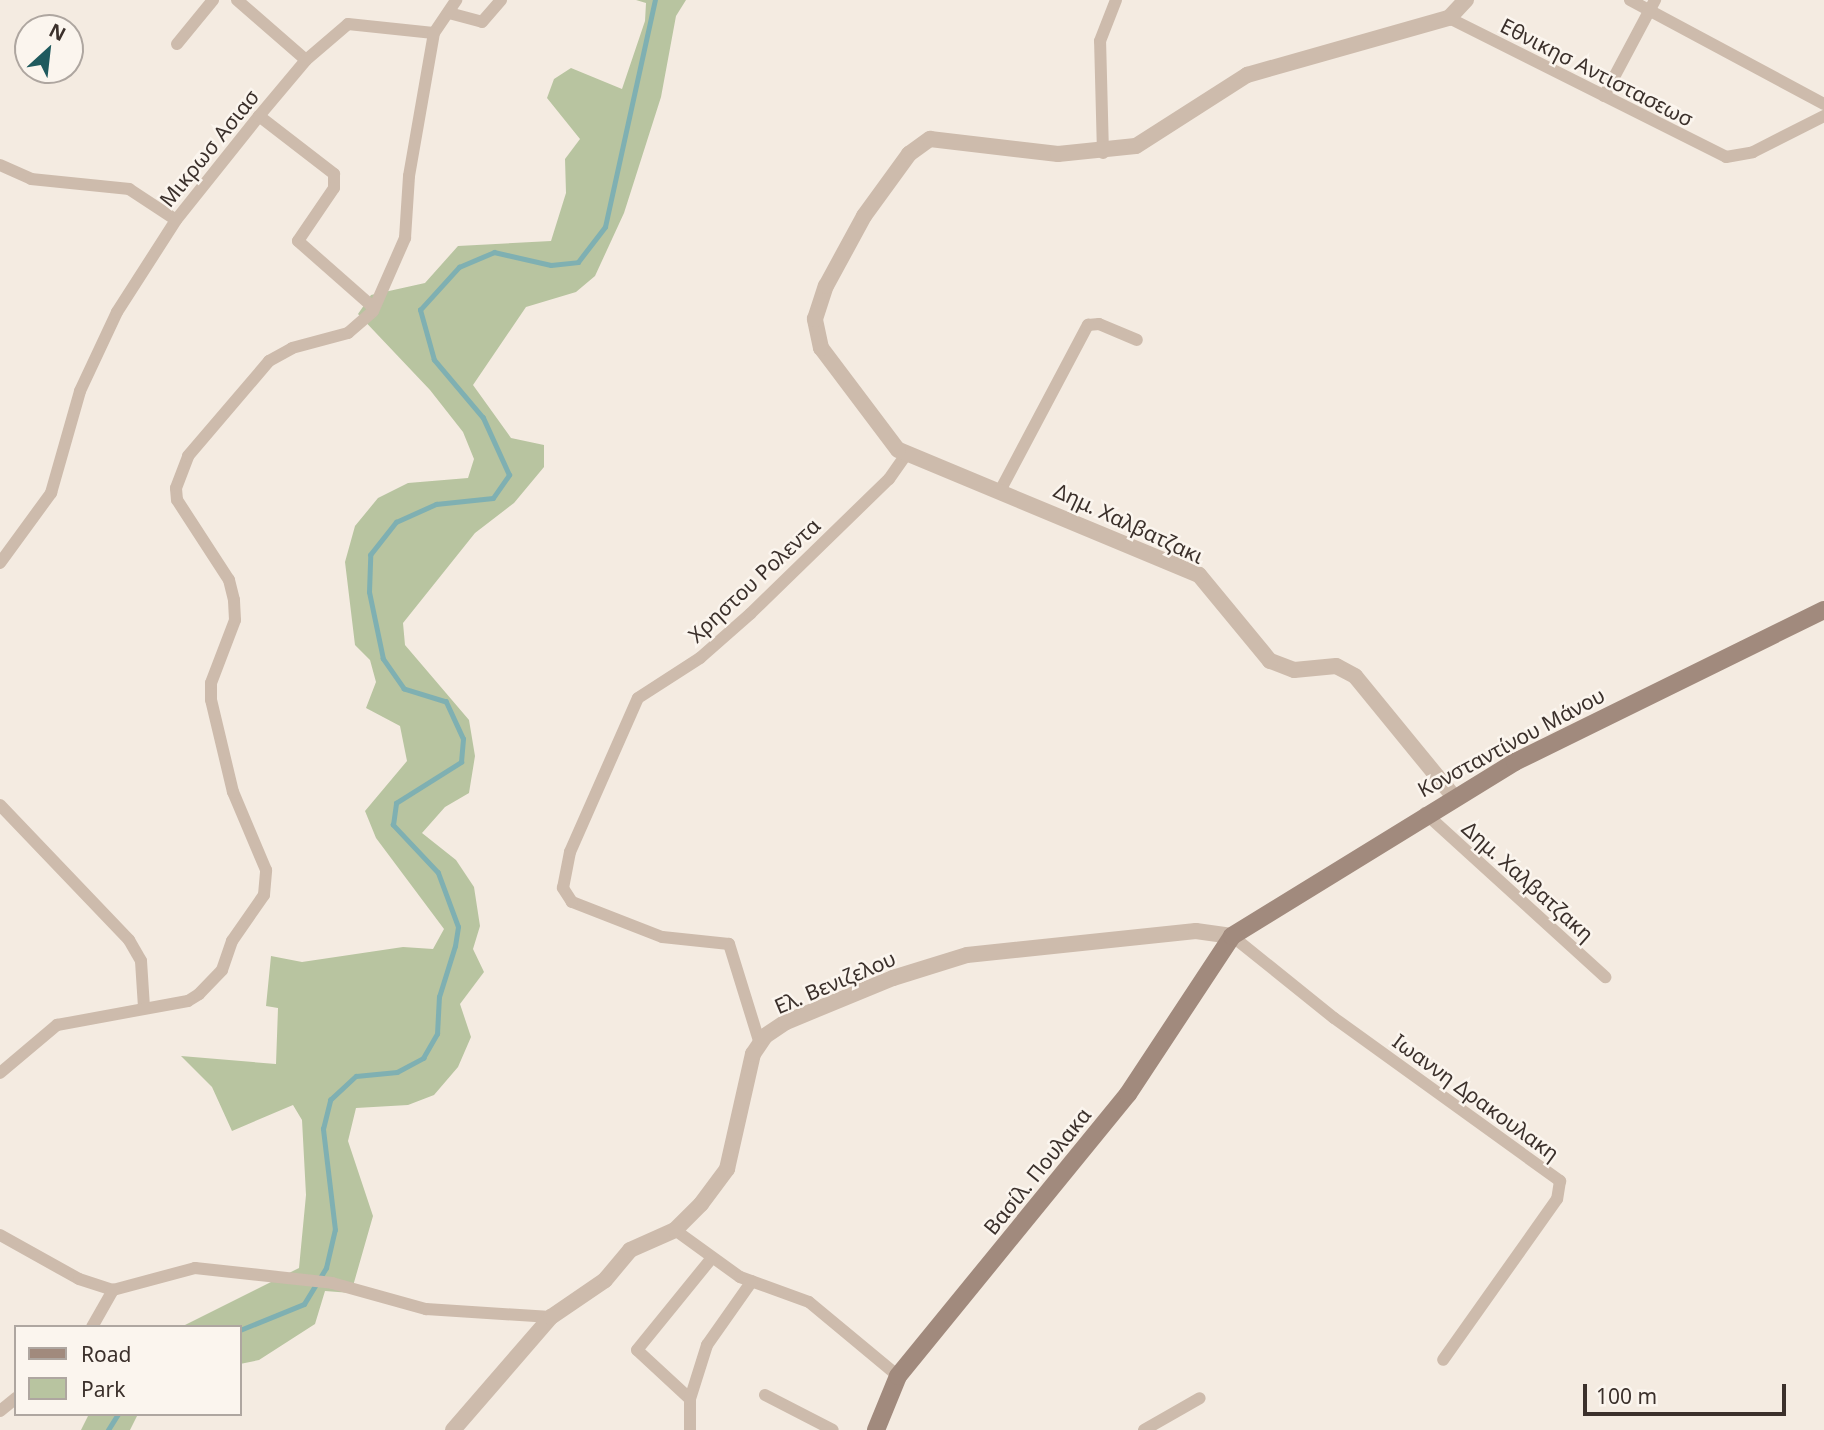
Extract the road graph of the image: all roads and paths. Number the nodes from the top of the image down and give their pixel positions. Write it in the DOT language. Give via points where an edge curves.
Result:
graph roads {
  1 [pos="213,0"];
  2 [pos="237,0"];
  3 [pos="456,0"];
  4 [pos="501,0"];
  5 [pos="1116,0"];
  6 [pos="1466,0"];
  7 [pos="1630,0"];
  8 [pos="1652,5"];
  9 [pos="449,13"];
  10 [pos="1450,18"];
  11 [pos="434,33"];
  12 [pos="177,44"];
  13 [pos="306,60"];
  14 [pos="1604,96"];
  15 [pos="1824,104"];
  16 [pos="259,116"];
  17 [pos="1824,116"];
  18 [pos="1103,153"];
  19 [pos="0,165"];
  20 [pos="176,220"];
  21 [pos="374,308"];
  22 [pos="1137,340"];
  23 [pos="906,455"];
  24 [pos="1001,489"];
  25 [pos="0,563"];
  26 [pos="1824,610"];
  27 [pos="1454,797"];
  28 [pos="0,805"];
  29 [pos="1425,813"];
  30 [pos="1232,936"];
  31 [pos="1605,977"];
  32 [pos="144,1007"];
  33 [pos="760,1044"];
  34 [pos="0,1073"];
  35 [pos="675,1230"];
  36 [pos="0,1235"];
  37 [pos="711,1259"];
  38 [pos="752,1281"];
  39 [pos="113,1290"];
  40 [pos="551,1317"];
  41 [pos="93,1325"];
  42 [pos="1443,1360"];
  43 [pos="898,1376"];
  44 [pos="765,1395"];
  45 [pos="1200,1398"];
  46 [pos="690,1399"];
  47 [pos="14,1400"];
  48 [pos="0,1411"];
  49 [pos="453,1430"];
  50 [pos="690,1430"];
  51 [pos="833,1430"];
  52 [pos="876,1430"];
  53 [pos="1144,1430"];
  1 -- 12 [label="street"];
  2 -- 13 [label="street"];
  3 -- 9 [label="street"];
  4 -- 9 [label="street" via="482,23"];
  5 -- 18 [label="street" via="1100,41"];
  6 -- 10 [label="street"];
  7 -- 8 [label="street"];
  8 -- 14 [label="street"];
  8 -- 15 [label="street"];
  9 -- 11 [label="street"];
  10 -- 14 [label="street, Εθνικησ Αντιστασεωσ"];
  10 -- 18 [label="street" via="1247,75 1136,146"];
  11 -- 13 [label="street, Μικρωσ Ασιασ" via="348,24"];
  11 -- 21 [label="street" via="409,176 405,238"];
  13 -- 16 [label="street, Μικρωσ Ασιασ"];
  14 -- 17 [label="street, Εθνικησ Αντιστασεωσ" via="1728,157 1753,152"];
  16 -- 20 [label="street, Μικρωσ Ασιασ"];
  16 -- 21 [label="street" via="334,174 334,188 298,241"];
  18 -- 23 [label="street" via="1058,154 930,139 909,154 864,216 819,303 816,336 890,442"];
  19 -- 20 [label="street" via="31,179 129,189"];
  20 -- 25 [label="street, Μικρωσ Ασιασ" via="91,362 51,493"];
  21 -- 32 [label="street" via="348,333 292,348 269,361 179,472 177,500 229,580 234,600 235,620 211,682 211,701 233,792 267,882 214,981 188,1001"];
  22 -- 24 [label="street" via="1099,324 1088,325"];
  23 -- 24 [label="street, Δημ. Χαλβατζακι"];
  23 -- 33 [label="street, Χρηστου Ρολεντα" via="890,479 750,614 701,658 638,698 570,852 563,888 572,902 662,937 729,944 743,976"];
  24 -- 27 [label="street, Δημ. Χαλβατζακι" via="1199,575 1258,652 1282,668 1336,666 1355,676"];
  26 -- 27 [label="main road, Κονσταντίνου Μάνου"];
  27 -- 29 [label="main road, Κονσταντίνου Μάνου"];
  28 -- 32 [label="street" via="129,940 143,968"];
  29 -- 30 [label="main road, Κονσταντίνου Μάνου"];
  29 -- 31 [label="street, Δημ. Χαλβατζακη"];
  30 -- 33 [label="street, Ελ. Βενιζελου" via="1196,931 967,955 893,978 786,1022"];
  30 -- 42 [label="street, Ιωαννη Δρακουλακη" via="1562,1185"];
  30 -- 43 [label="main road, Βασίλ. Πουλακα" via="1128,1094"];
  32 -- 34 [label="street" via="57,1025"];
  33 -- 35 [label="street, Ελ. Βενιζελου" via="745,1081 726,1169"];
  35 -- 37 [label="street"];
  35 -- 40 [label="street, Ελ. Βενιζελου" via="630,1250 606,1280"];
  36 -- 39 [label="street" via="79,1279"];
  37 -- 38 [label="street"];
  37 -- 46 [label="street" via="637,1350"];
  38 -- 43 [label="street" via="808,1302"];
  38 -- 46 [label="street" via="707,1345"];
  39 -- 40 [label="street" via="195,1268 332,1283 426,1309"];
  39 -- 41 [label="street"];
  40 -- 49 [label="street, Ελ. Βενιζελου"];
  43 -- 52 [label="main road, Βασίλ. Πουλακα"];
  44 -- 51 [label="street"];
  45 -- 53 [label="street"];
  46 -- 50 [label="street"];
  47 -- 48 [label="street"];
}
